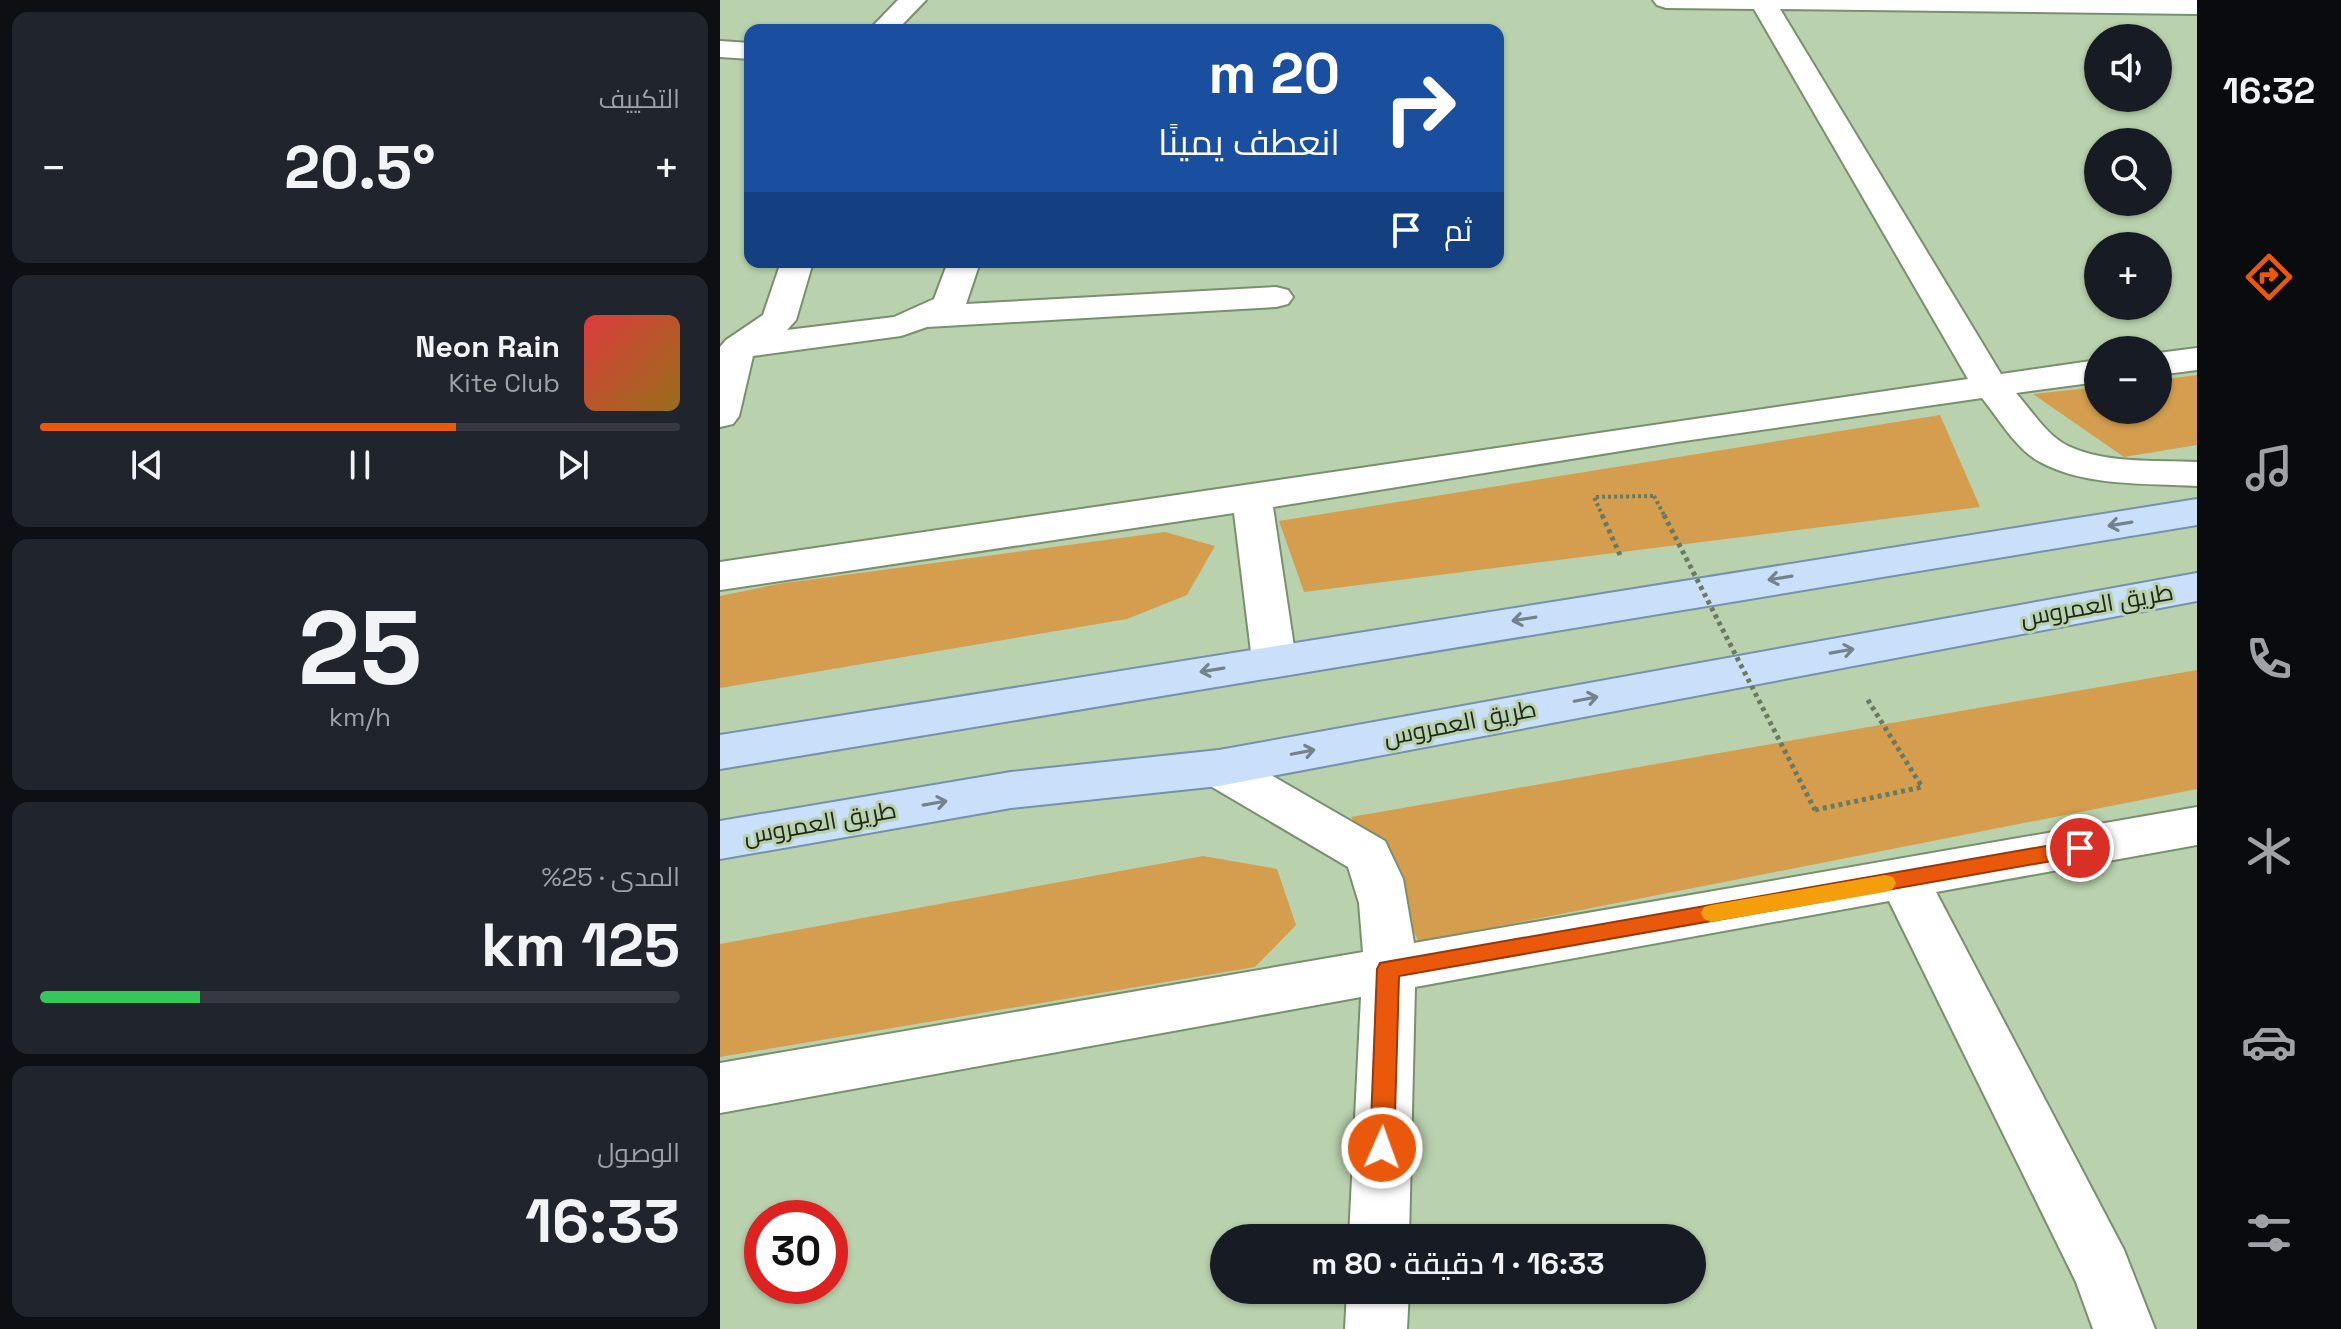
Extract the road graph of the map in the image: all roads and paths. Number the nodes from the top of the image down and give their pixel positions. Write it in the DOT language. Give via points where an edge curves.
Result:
graph roads {
  1 [pos="913,0"];
  2 [pos="1666,0"];
  3 [pos="1763,2"];
  4 [pos="2197,6"];
  5 [pos="888,24"];
  6 [pos="720,49"];
  7 [pos="744,51"];
  8 [pos="795,268"];
  9 [pos="962,268"];
  10 [pos="1276,297"];
  11 [pos="925,317"];
  12 [pos="738,347"];
  13 [pos="2197,359"];
  14 [pos="2172,362"];
  15 [pos="2084,373"];
  16 [pos="1989,384"];
  17 [pos="720,416"];
  18 [pos="2197,474"];
  19 [pos="1252,498"];
  20 [pos="2197,512"];
  21 [pos="1615,545"];
  22 [pos="720,576"];
  23 [pos="2197,587"];
  24 [pos="1837,652"];
  25 [pos="1274,660"];
  26 [pos="720,752"];
  27 [pos="1219,768"];
  28 [pos="2197,826"];
  29 [pos="720,840"];
  30 [pos="1904,880"];
  31 [pos="1388,969"];
  32 [pos="720,1088"];
  33 [pos="1379,1224"];
  34 [pos="1377,1304"];
  35 [pos="1376,1329"];
  36 [pos="2124,1329"];
  1 -- 5 [label="street"];
  2 -- 3 [label="street"];
  3 -- 4 [label="street"];
  3 -- 16 [label="street"];
  6 -- 7 [label="street"];
  8 -- 12 [label="street" via="779,320"];
  9 -- 11 [label="street" via="949,305"];
  10 -- 11 [label="street"];
  11 -- 12 [label="street" via="901,326"];
  12 -- 17 [label="street"];
  13 -- 14 [label="street"];
  15 -- 16 [label="street"];
  16 -- 18 [label="street" via="2054,454 2098,468"];
  16 -- 19 [label="street"];
  19 -- 22 [label="street"];
  19 -- 25 [label="street"];
  20 -- 25 [label="main road, one-way"];
  21 -- 24 [label="path, bridge" via="1594,497 1654,496 1815,810 1922,787"];
  24 -- 23 [label="main road, طريق العمروس, one-way"];
  27 -- 24 [label="main road, طريق العمروس, one-way"];
  25 -- 26 [label="main road, one-way"];
  29 -- 27 [label="main road, طريق العمروس, one-way" via="1011,790"];
  27 -- 31 [label="street" via="1368,855 1385,906"];
  28 -- 30 [label="street"];
  30 -- 31 [label="street"];
  30 -- 36 [label="street" via="2102,1271"];
  31 -- 32 [label="street"];
  31 -- 33 [label="street"];
  34 -- 35 [label="street"];
}
